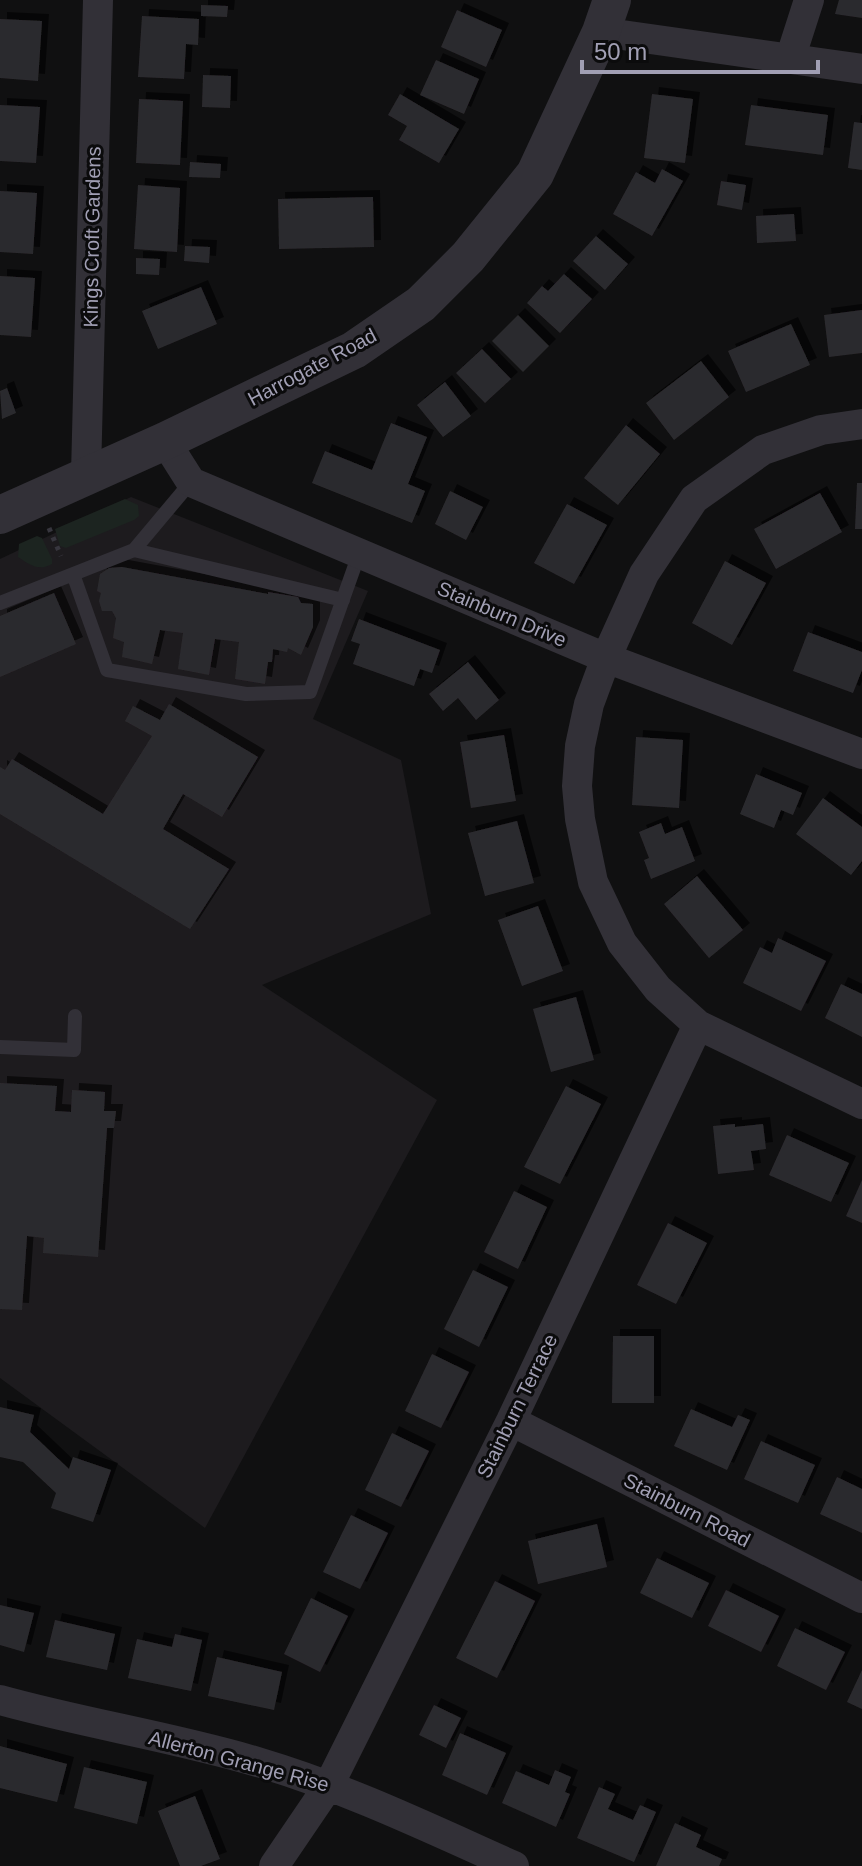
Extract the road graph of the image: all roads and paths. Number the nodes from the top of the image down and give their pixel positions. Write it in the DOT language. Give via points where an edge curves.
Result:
graph roads {
  1 [pos="98,0"];
  2 [pos="809,0"];
  3 [pos="607,16"];
  4 [pos="790,59"];
  5 [pos="862,69"];
  6 [pos="862,424"];
  7 [pos="165,441"];
  8 [pos="86,474"];
  9 [pos="191,482"];
  10 [pos="36,498"];
  11 [pos="0,515"];
  12 [pos="134,550"];
  13 [pos="359,554"];
  14 [pos="71,574"];
  15 [pos="343,600"];
  16 [pos="0,603"];
  17 [pos="606,658"];
  18 [pos="862,754"];
  19 [pos="75,1016"];
  20 [pos="698,1025"];
  21 [pos="0,1047"];
  22 [pos="862,1104"];
  23 [pos="511,1421"];
  24 [pos="862,1598"];
  25 [pos="0,1700"];
  26 [pos="329,1785"];
  27 [pos="274,1866"];
  28 [pos="514,1866"];
  1 -- 8 [label="street, Kings Croft Gardens"];
  2 -- 4 [label="street"];
  3 -- 4 [label="street"];
  3 -- 7 [label="street, Harrogate Road" via="535,174 468,257 421,304 354,350"];
  4 -- 5 [label="street"];
  6 -- 17 [label="street" via="821,430 763,450 694,499 644,574"];
  7 -- 8 [label="street, Harrogate Road"];
  7 -- 9 [label="street"];
  8 -- 10 [label="street, Harrogate Road"];
  9 -- 12 [label="lane"];
  9 -- 13 [label="street, Stainburn Drive"];
  10 -- 11 [label="street, Harrogate Road"];
  10 -- 14 [label="path"];
  12 -- 14 [label="lane"];
  12 -- 15 [label="lane"];
  13 -- 15 [label="lane"];
  13 -- 17 [label="street, Stainburn Drive"];
  14 -- 15 [label="lane" via="107,670 246,694 310,692"];
  14 -- 16 [label="lane"];
  17 -- 18 [label="street, Stainburn Drive"];
  17 -- 20 [label="street" via="589,704 577,786 593,882 622,943 658,989"];
  19 -- 21 [label="lane" via="74,1050"];
  20 -- 22 [label="street"];
  20 -- 23 [label="street, Stainburn Terrace"];
  23 -- 24 [label="street, Stainburn Road"];
  23 -- 26 [label="street, Stainburn Terrace"];
  25 -- 26 [label="street, Allerton Grange Rise" via="246,1759"];
  26 -- 27 [label="street, Stainburn Terrace"];
  26 -- 28 [label="street, Allerton Grange Rise"];
}
